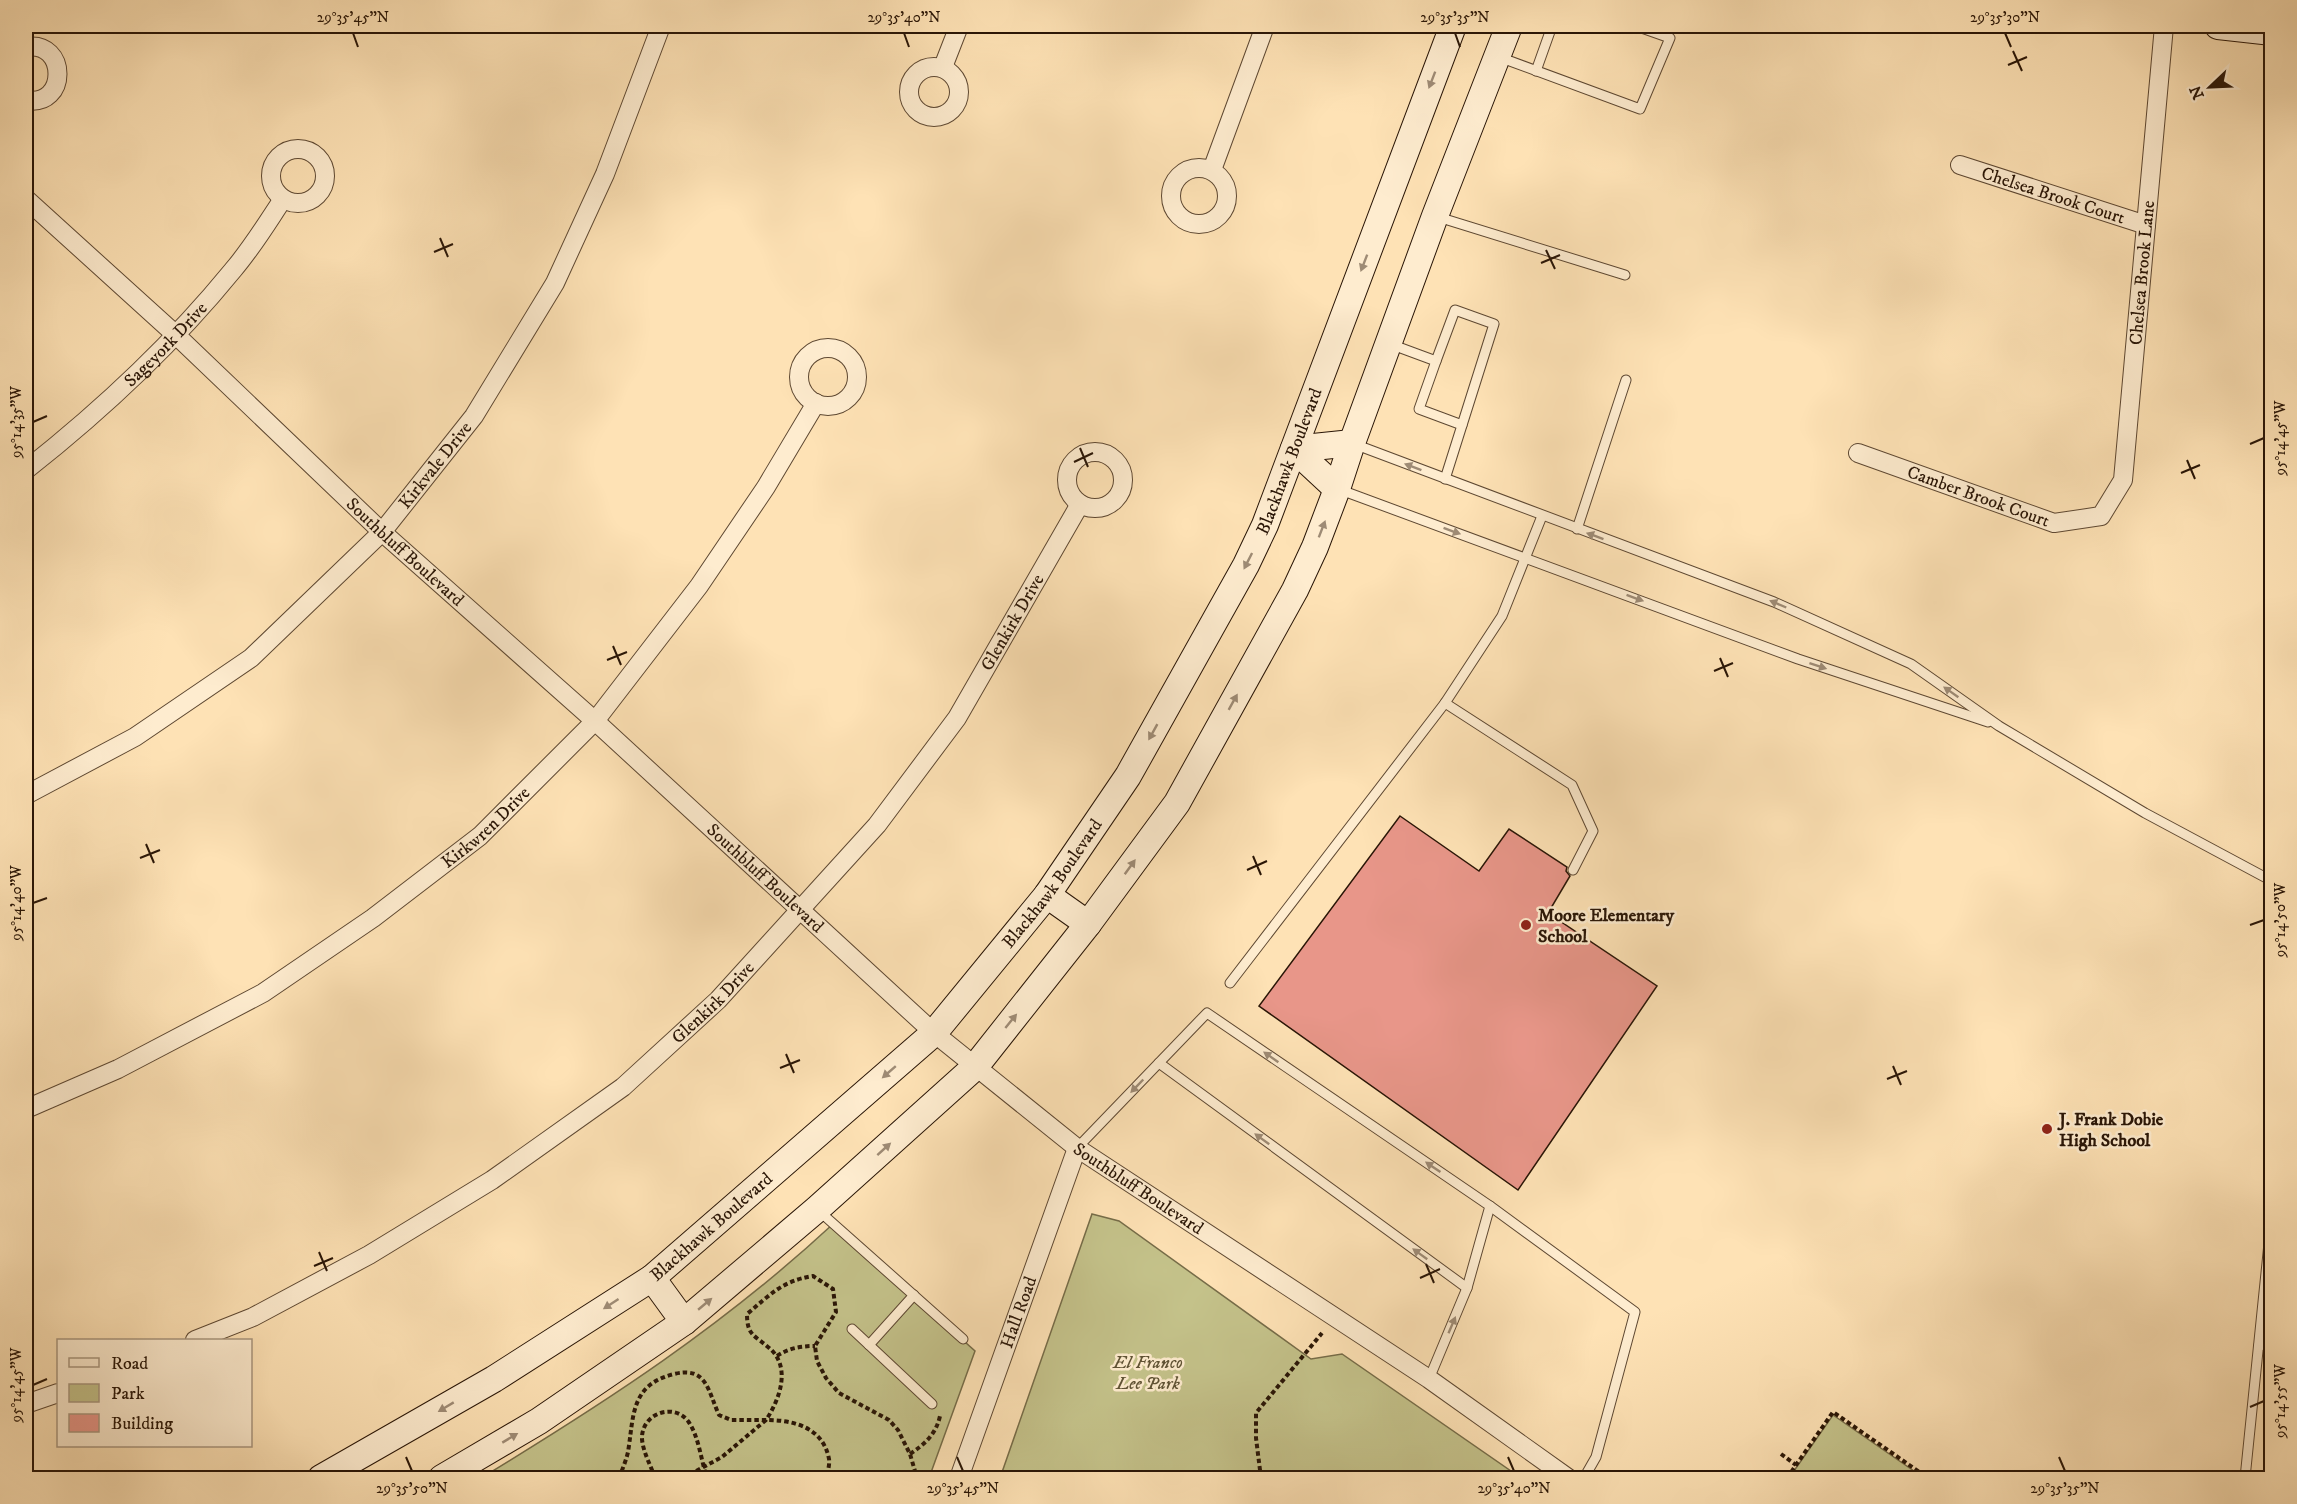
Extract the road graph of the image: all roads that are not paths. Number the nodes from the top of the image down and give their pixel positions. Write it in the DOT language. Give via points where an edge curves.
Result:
graph roads {
  1 [pos="661,26"];
  2 [pos="959,26"];
  3 [pos="1265,26"];
  4 [pos="1453,26"];
  5 [pos="1509,26"];
  6 [pos="1552,26"];
  7 [pos="1636,26"];
  8 [pos="2164,26"];
  9 [pos="2218,26"];
  10 [pos="2271,32"];
  11 [pos="26,47"];
  12 [pos="1497,56"];
  13 [pos="943,67"];
  14 [pos="1536,71"];
  15 [pos="26,100"];
  16 [pos="1960,165"];
  17 [pos="1212,170"];
  18 [pos="26,199"];
  19 [pos="284,199"];
  20 [pos="1435,216"];
  21 [pos="2146,225"];
  22 [pos="1625,274"];
  23 [pos="176,335"];
  24 [pos="1389,344"];
  25 [pos="1436,361"];
  26 [pos="1626,380"];
  27 [pos="816,403"];
  28 [pos="1462,425"];
  29 [pos="1352,443"];
  30 [pos="1294,449"];
  31 [pos="1858,453"];
  32 [pos="26,470"];
  33 [pos="1445,479"];
  34 [pos="1337,489"];
  35 [pos="1080,504"];
  36 [pos="1542,516"];
  37 [pos="2101,516"];
  38 [pos="1577,529"];
  39 [pos="382,532"];
  40 [pos="1526,558"];
  41 [pos="1445,703"];
  42 [pos="595,721"];
  43 [pos="1999,726"];
  44 [pos="26,795"];
  45 [pos="1573,870"];
  46 [pos="2271,881"];
  47 [pos="1047,896"];
  48 [pos="800,912"];
  49 [pos="1088,924"];
  50 [pos="1230,983"];
  51 [pos="934,1034"];
  52 [pos="1159,1064"];
  53 [pos="975,1067"];
  54 [pos="26,1109"];
  55 [pos="1077,1148"];
  56 [pos="1490,1206"];
  57 [pos="817,1209"];
  58 [pos="2271,1214"];
  59 [pos="2269,1270"];
  60 [pos="652,1278"];
  61 [pos="1467,1288"];
  62 [pos="914,1295"];
  63 [pos="684,1322"];
  64 [pos="852,1329"];
  65 [pos="963,1338"];
  66 [pos="200,1339"];
  67 [pos="869,1345"];
  68 [pos="2259,1345"];
  69 [pos="2271,1346"];
  70 [pos="1429,1379"];
  71 [pos="57,1393"];
  72 [pos="26,1404"];
  73 [pos="932,1404"];
  74 [pos="364,1468"];
  75 [pos="321,1479"];
  76 [pos="442,1479"];
  77 [pos="959,1479"];
  78 [pos="1568,1479"];
  79 [pos="1584,1479"];
  80 [pos="2245,1479"];
  1 -- 39 [label="street, Kirkvale Drive" via="605,174 555,282 474,416"];
  2 -- 13 [label="street"];
  3 -- 17 [label="street"];
  4 -- 30 [label="main road, Blackhawk Boulevard, one-way"];
  5 -- 12 [label="main road"];
  6 -- 14 [label="lane"];
  7 -- 14 [label="lane" via="1670,38 1640,109"];
  8 -- 21 [label="street, Chelsea Brook Lane"];
  9 -- 10 [label="main road"];
  11 -- 15 [label="street" via="47,51 58,74 57,83 46,97"];
  12 -- 14 [label="lane"];
  12 -- 20 [label="main road"];
  16 -- 21 [label="street, Chelsea Brook Court"];
  18 -- 23 [label="street, Southbluff Boulevard"];
  19 -- 23 [label="street, Sageyork Drive" via="234,269"];
  20 -- 22 [label="lane"];
  20 -- 24 [label="main road"];
  21 -- 37 [label="street, Chelsea Brook Lane" via="2123,480"];
  23 -- 32 [label="street, Sageyork Drive" via="106,405"];
  23 -- 39 [label="street, Southbluff Boulevard"];
  24 -- 25 [label="lane"];
  24 -- 29 [label="main road"];
  25 -- 28 [label="lane" via="1419,410"];
  25 -- 28 [label="lane" via="1455,310 1494,324"];
  26 -- 38 [label="lane"];
  27 -- 42 [label="street, Kirkwren Drive" via="766,487 699,586"];
  28 -- 33 [label="lane"];
  29 -- 30 [label="main road"];
  33 -- 29 [label="lane, one-way"];
  29 -- 34 [label="main road"];
  30 -- 34 [label="main road"];
  30 -- 47 [label="main road, Blackhawk Boulevard, one-way" via="1246,565 1128,776"];
  31 -- 37 [label="street, Camber Brook Court" via="2054,523"];
  33 -- 36 [label="lane"];
  34 -- 40 [label="lane, one-way"];
  49 -- 34 [label="main road, one-way" via="1177,803 1295,590"];
  35 -- 48 [label="street, Glenkirk Drive" via="957,718 878,825"];
  36 -- 38 [label="lane"];
  36 -- 40 [label="lane"];
  43 -- 38 [label="lane, one-way" via="1911,664 1774,602"];
  39 -- 42 [label="street, Southbluff Boulevard"];
  39 -- 44 [label="street, Kirkvale Drive" via="251,658 135,737"];
  40 -- 41 [label="lane" via="1502,616"];
  40 -- 43 [label="lane, one-way" via="1798,659"];
  41 -- 45 [label="lane" via="1572,785 1593,831"];
  41 -- 50 [label="lane"];
  42 -- 48 [label="street, Southbluff Boulevard"];
  42 -- 54 [label="street, Kirkwren Drive" via="480,836 364,925 262,993 118,1069"];
  43 -- 46 [label="lane" via="2145,813"];
  47 -- 49 [label="main road"];
  47 -- 51 [label="main road, Blackhawk Boulevard"];
  48 -- 51 [label="street, Southbluff Boulevard"];
  48 -- 66 [label="street, Glenkirk Drive" via="718,1000 623,1087 492,1180 369,1255 253,1317"];
  53 -- 49 [label="main road, one-way"];
  51 -- 53 [label="street, Southbluff Boulevard"];
  51 -- 60 [label="main road, Blackhawk Boulevard, one-way"];
  52 -- 55 [label="lane, one-way"];
  56 -- 52 [label="lane, one-way" via="1207,1013"];
  61 -- 52 [label="lane, one-way"];
  53 -- 55 [label="street, Southbluff Boulevard"];
  57 -- 53 [label="main road, one-way"];
  55 -- 70 [label="street, Southbluff Boulevard"];
  55 -- 77 [label="street, Hall Road"];
  56 -- 61 [label="lane"];
  56 -- 79 [label="lane" via="1635,1312 1596,1458"];
  57 -- 62 [label="lane"];
  63 -- 57 [label="main road, one-way"];
  58 -- 59 [label="lane"];
  59 -- 68 [label="lane"];
  60 -- 63 [label="main road"];
  60 -- 74 [label="main road, Blackhawk Boulevard, one-way"];
  70 -- 61 [label="lane, one-way"];
  62 -- 65 [label="lane"];
  62 -- 67 [label="lane"];
  76 -- 63 [label="main road, one-way" via="539,1421"];
  64 -- 67 [label="lane"];
  67 -- 73 [label="lane"];
  68 -- 69 [label="lane"];
  68 -- 80 [label="lane"];
  70 -- 78 [label="street, Southbluff Boulevard"];
  71 -- 72 [label="street"];
  74 -- 75 [label="main road, Blackhawk Boulevard"];
}
